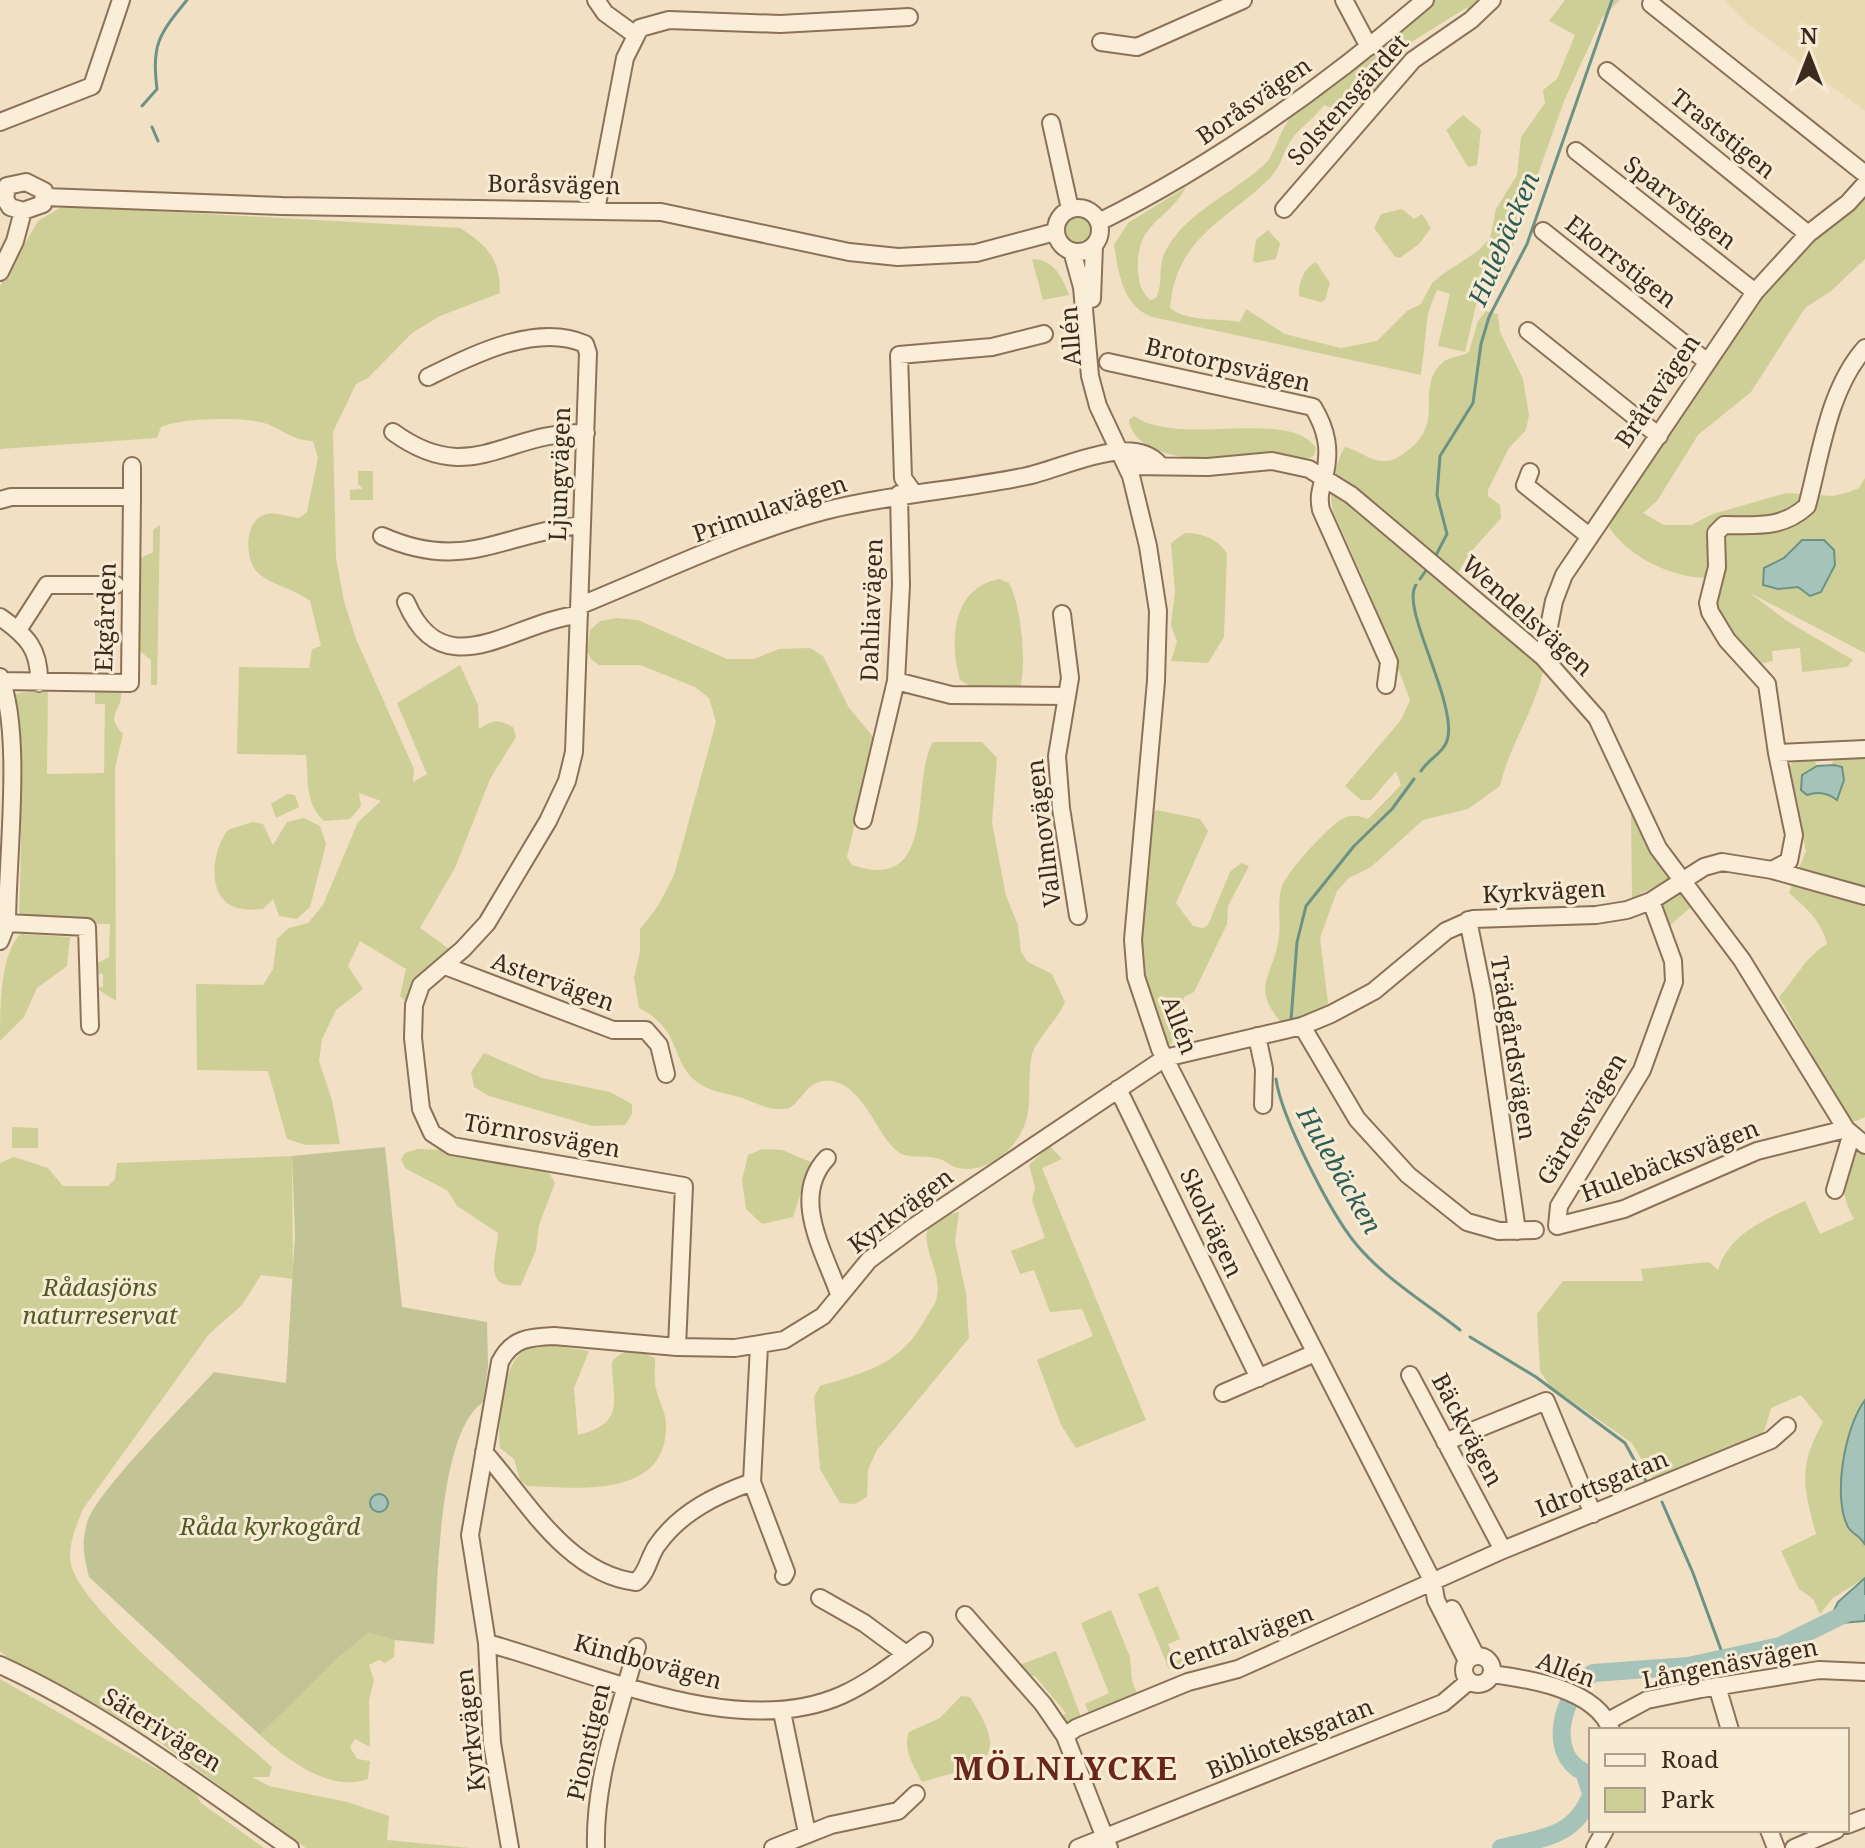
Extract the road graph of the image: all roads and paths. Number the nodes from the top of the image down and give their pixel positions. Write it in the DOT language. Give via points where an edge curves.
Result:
graph roads {
  1 [pos="121,0"];
  2 [pos="596,0"];
  3 [pos="1243,0"];
  4 [pos="1344,0"];
  5 [pos="1425,0"];
  6 [pos="1492,0"];
  7 [pos="1651,4"];
  8 [pos="909,17"];
  9 [pos="634,34"];
  10 [pos="1101,42"];
  11 [pos="1369,47"];
  12 [pos="1607,71"];
  13 [pos="0,122"];
  14 [pos="1051,123"];
  15 [pos="1576,151"];
  16 [pos="1865,174"];
  17 [pos="1865,184"];
  18 [pos="3,190"];
  19 [pos="45,197"];
  20 [pos="1070,209"];
  21 [pos="1284,209"];
  22 [pos="596,210"];
  23 [pos="23,211"];
  24 [pos="1099,222"];
  25 [pos="1543,231"];
  26 [pos="1055,232"];
  27 [pos="1808,234"];
  28 [pos="1094,245"];
  29 [pos="1072,251"];
  30 [pos="0,272"];
  31 [pos="1755,292"];
  32 [pos="1528,331"];
  33 [pos="1044,334"];
  34 [pos="1865,348"];
  35 [pos="1706,361"];
  36 [pos="1108,362"];
  37 [pos="428,377"];
  38 [pos="1109,423"];
  39 [pos="393,432"];
  40 [pos="586,433"];
  41 [pos="1659,436"];
  42 [pos="1125,458"];
  43 [pos="132,466"];
  44 [pos="1530,472"];
  45 [pos="1325,477"];
  46 [pos="906,493"];
  47 [pos="132,497"];
  48 [pos="0,500"];
  49 [pos="582,525"];
  50 [pos="382,536"];
  51 [pos="1589,536"];
  52 [pos="116,585"];
  53 [pos="406,602"];
  54 [pos="580,610"];
  55 [pos="1062,614"];
  56 [pos="0,617"];
  57 [pos="18,630"];
  58 [pos="1543,657"];
  59 [pos="1,679"];
  60 [pos="896,681"];
  61 [pos="39,683"];
  62 [pos="1386,685"];
  63 [pos="1065,696"];
  64 [pos="1865,749"];
  65 [pos="1777,753"];
  66 [pos="863,820"];
  67 [pos="4,839"];
  68 [pos="1772,870"];
  69 [pos="1682,880"];
  70 [pos="1865,896"];
  71 [pos="1651,901"];
  72 [pos="1078,916"];
  73 [pos="1468,920"];
  74 [pos="7,923"];
  75 [pos="0,941"];
  76 [pos="445,966"];
  77 [pos="90,1026"];
  78 [pos="1302,1026"];
  79 [pos="1257,1036"];
  80 [pos="1165,1058"];
  81 [pos="666,1074"];
  82 [pos="1118,1089"];
  83 [pos="1263,1105"];
  84 [pos="1854,1137"];
  85 [pos="827,1158"];
  86 [pos="1835,1190"];
  87 [pos="1557,1226"];
  88 [pos="1535,1230"];
  89 [pos="1517,1231"];
  90 [pos="839,1294"];
  91 [pos="759,1346"];
  92 [pos="677,1347"];
  93 [pos="1315,1353"];
  94 [pos="1410,1375"];
  95 [pos="1259,1378"];
  96 [pos="1223,1393"];
  97 [pos="1787,1426"];
  98 [pos="1445,1442"];
  99 [pos="484,1452"];
  100 [pos="752,1482"];
  101 [pos="1593,1514"];
  102 [pos="1503,1550"];
  103 [pos="784,1576"];
  104 [pos="1435,1586"];
  105 [pos="820,1598"];
  106 [pos="965,1615"];
  107 [pos="924,1641"];
  108 [pos="487,1643"];
  109 [pos="637,1647"];
  110 [pos="906,1654"];
  111 [pos="1471,1659"];
  112 [pos="0,1665"];
  113 [pos="1865,1672"];
  114 [pos="1491,1674"];
  115 [pos="1469,1681"];
  116 [pos="627,1685"];
  117 [pos="1717,1686"];
  118 [pos="782,1712"];
  119 [pos="1609,1725"];
  120 [pos="1729,1728"];
  121 [pos="1065,1736"];
  122 [pos="916,1794"];
  123 [pos="1831,1832"];
  124 [pos="807,1833"];
  125 [pos="1107,1843"];
  126 [pos="290,1848"];
  127 [pos="510,1848"];
  128 [pos="596,1848"];
  129 [pos="773,1848"];
  130 [pos="1078,1848"];
  131 [pos="1794,1848"];
  1 -- 13 [label="street" via="92,86"];
  2 -- 9 [label="street"];
  3 -- 10 [label="street" via="1137,47"];
  4 -- 11 [label="street"];
  5 -- 11 [label="street, Boråsvägen"];
  6 -- 21 [label="street, Solstensgärdet" via="1413,60"];
  7 -- 16 [label="street"];
  8 -- 9 [label="street" via="768,24 669,20 654,21"];
  9 -- 22 [label="street"];
  11 -- 24 [label="street, Boråsvägen" via="1222,155"];
  12 -- 27 [label="street, Traststigen"];
  14 -- 20 [label="street"];
  15 -- 31 [label="street, Sparvstigen"];
  17 -- 27 [label="street, Bråtavägen"];
  18 -- 19 [label="street" via="26,182 41,187"];
  18 -- 23 [label="street" via="10,207"];
  19 -- 22 [label="street, Boråsvägen"];
  19 -- 23 [label="street" via="39,207"];
  20 -- 24 [label="street" via="1085,209"];
  20 -- 26 [label="street" via="1059,218"];
  22 -- 26 [label="street, Boråsvägen" via="687,216 872,255 976,253"];
  23 -- 30 [label="street"];
  24 -- 28 [label="street"];
  25 -- 35 [label="street, Ekorrstigen"];
  26 -- 29 [label="street" via="1059,243"];
  27 -- 31 [label="street, Bråtavägen"];
  28 -- 29 [label="street"];
  28 -- 38 [label="street, Allén" via="1095,362"];
  29 -- 38 [label="street, Allén" via="1082,287 1090,376"];
  31 -- 35 [label="street, Bråtavägen"];
  32 -- 41 [label="street"];
  33 -- 46 [label="street, Dahliavägen" via="992,347 899,355"];
  34 -- 65 [label="street" via="1844,378 1807,506 1774,525 1724,525 1716,533 1710,612 1727,640 1767,684"];
  35 -- 41 [label="street, Bråtavägen"];
  36 -- 45 [label="street, Brotorpsvägen" via="1307,403 1327,437"];
  37 -- 40 [label="street, Ljungvägen" via="508,344 562,339 585,344"];
  38 -- 42 [label="street, Allén"];
  39 -- 40 [label="street" via="426,453 460,459 550,434"];
  40 -- 49 [label="street, Ljungvägen"];
  41 -- 51 [label="street, Bråtavägen"];
  42 -- 45 [label="street, Wendelsvägen" via="1144,453 1160,465 1208,467 1272,461 1297,464"];
  42 -- 46 [label="street, Primulavägen"];
  42 -- 80 [label="street, Allén" via="1158,611 1134,961"];
  43 -- 47 [label="street"];
  44 -- 51 [label="street" via="1525,485"];
  45 -- 58 [label="street, Wendelsvägen"];
  45 -- 62 [label="street, Brotorpsvägen" via="1319,492 1321,510 1389,662"];
  46 -- 54 [label="street, Primulavägen" via="775,528"];
  46 -- 60 [label="street, Dahliavägen"];
  47 -- 48 [label="street"];
  47 -- 61 [label="street, Ekgården" via="130,683"];
  49 -- 50 [label="street" via="446,553 409,548"];
  49 -- 54 [label="street, Ljungvägen"];
  51 -- 58 [label="street, Bråtavägen" via="1558,587"];
  52 -- 57 [label="street" via="47,585"];
  53 -- 54 [label="street, Primulavägen" via="427,635 463,647 484,646"];
  54 -- 76 [label="street, Törnrosvägen" via="577,720 567,781 487,923"];
  55 -- 63 [label="street, Vallmovägen" via="1070,663"];
  56 -- 57 [label="street"];
  57 -- 61 [label="street" via="40,659"];
  58 -- 69 [label="street, Wendelsvägen" via="1597,718 1644,822"];
  59 -- 61 [label="street, Ekgården"];
  59 -- 67 [label="street" via="10,715"];
  60 -- 63 [label="street" via="951,695"];
  60 -- 66 [label="street, Dahliavägen"];
  63 -- 72 [label="street, Vallmovägen" via="1057,756"];
  64 -- 65 [label="street"];
  65 -- 68 [label="street" via="1794,835 1789,861"];
  67 -- 74 [label="street"];
  68 -- 69 [label="street, Kyrkvägen" via="1722,862"];
  68 -- 70 [label="street, Kyrkvägen"];
  69 -- 71 [label="street, Kyrkvägen"];
  69 -- 84 [label="street, Wendelsvägen" via="1759,986"];
  71 -- 73 [label="street, Kyrkvägen" via="1613,914"];
  71 -- 87 [label="street, Gärdesvägen" via="1673,961 1674,982 1642,1070 1559,1206"];
  73 -- 78 [label="street, Kyrkvägen" via="1430,943 1374,991"];
  73 -- 89 [label="street, Trädgårdsvägen"];
  74 -- 75 [label="street"];
  74 -- 77 [label="street" via="87,927"];
  76 -- 81 [label="street, Astervägen" via="613,1030 646,1030 659,1045"];
  76 -- 92 [label="street, Törnrosvägen" via="421,985 412,1021 421,1109 432,1133 452,1146 684,1186"];
  78 -- 79 [label="street, Kyrkvägen"];
  78 -- 89 [label="street" via="1357,1119 1384,1152 1467,1222"];
  79 -- 80 [label="street, Kyrkvägen"];
  79 -- 83 [label="street" via="1264,1069"];
  80 -- 82 [label="street, Kyrkvägen"];
  80 -- 93 [label="street, Allén"];
  82 -- 90 [label="street, Kyrkvägen" via="912,1228 869,1260"];
  82 -- 95 [label="street, Skolvägen"];
  84 -- 86 [label="street"];
  84 -- 87 [label="street, Hulebäcksvägen" via="1757,1151 1624,1209"];
  85 -- 90 [label="street" via="812,1178 809,1202"];
  88 -- 89 [label="street"];
  90 -- 91 [label="street, Kyrkvägen" via="808,1328"];
  91 -- 92 [label="street, Kyrkvägen"];
  91 -- 100 [label="street"];
  92 -- 99 [label="street, Kyrkvägen" via="554,1336 511,1345 500,1362"];
  93 -- 95 [label="street"];
  93 -- 104 [label="street, Allén"];
  94 -- 98 [label="street, Bäckvägen"];
  95 -- 96 [label="street"];
  97 -- 101 [label="street, Idrottsgatan" via="1771,1440"];
  98 -- 101 [label="street" via="1546,1401"];
  98 -- 102 [label="street, Bäckvägen"];
  99 -- 100 [label="street" via="567,1549 585,1563 633,1582 681,1519"];
  99 -- 108 [label="street, Kyrkvägen" via="470,1535"];
  100 -- 103 [label="street"];
  101 -- 102 [label="street, Idrottsgatan"];
  102 -- 104 [label="street, Idrottsgatan"];
  104 -- 111 [label="street, Allén" via="1445,1596"];
  104 -- 121 [label="street, Centralvägen"];
  105 -- 110 [label="street"];
  106 -- 121 [label="street"];
  107 -- 110 [label="street, Kindbovägen"];
  108 -- 116 [label="street, Kindbovägen"];
  108 -- 127 [label="street, Kyrkvägen" via="492,1743"];
  109 -- 116 [label="street, Pionstigen"];
  110 -- 118 [label="street, Kindbovägen" via="843,1695"];
  111 -- 114 [label="street" via="1488,1661"];
  111 -- 115 [label="street" via="1463,1672"];
  112 -- 126 [label="street, Säterivägen" via="123,1731"];
  113 -- 117 [label="street, Långenäsvägen" via="1819,1670"];
  114 -- 115 [label="street" via="1482,1684"];
  114 -- 119 [label="street, Allén" via="1583,1699 1599,1708"];
  115 -- 125 [label="street, Biblioteksgatan" via="1443,1703"];
  116 -- 118 [label="street, Kindbovägen" via="692,1702"];
  116 -- 128 [label="street, Pionstigen" via="600,1782"];
  117 -- 119 [label="street, Långenäsvägen" via="1647,1700"];
  117 -- 120 [label="street"];
  118 -- 124 [label="street"];
  121 -- 125 [label="street"];
  122 -- 124 [label="street" via="898,1811"];
  123 -- 131 [label="street"];
  124 -- 129 [label="street"];
  125 -- 130 [label="street, Biblioteksgatan"];
}
